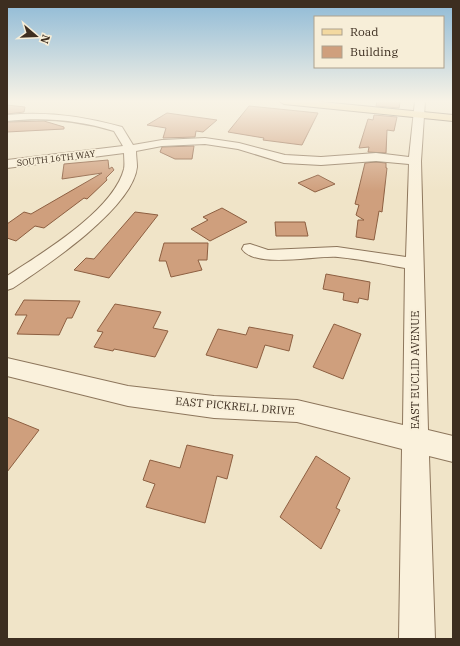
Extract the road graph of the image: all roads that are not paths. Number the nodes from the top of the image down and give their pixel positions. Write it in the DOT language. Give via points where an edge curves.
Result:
graph roads {
  1 [pos="119,131"];
  2 [pos="418,131"];
  3 [pos="130,149"];
  4 [pos="284,159"];
  5 [pos="415,161"];
  6 [pos="7,164"];
  7 [pos="275,171"];
  8 [pos="250,249"];
  9 [pos="414,264"];
  10 [pos="7,284"];
  11 [pos="7,367"];
  12 [pos="415,439"];
  13 [pos="453,449"];
  14 [pos="418,639"];
  1 -- 3 [label="street"];
  2 -- 5 [label="street, EAST EUCLID AVENUE"];
  3 -- 4 [label="street, SOUTH 16TH WAY" via="162,143 205,141 239,146"];
  3 -- 6 [label="street, SOUTH 16TH WAY"];
  3 -- 10 [label="street" via="130,167 122,188 104,211 66,244"];
  4 -- 5 [label="street, SOUTH 16TH WAY" via="321,161 376,157"];
  4 -- 7 [label="street"];
  5 -- 9 [label="street, EAST EUCLID AVENUE"];
  8 -- 9 [label="street" via="267,255 337,252"];
  9 -- 12 [label="street, EAST EUCLID AVENUE"];
  11 -- 12 [label="street, EAST PICKRELL DRIVE" via="128,396 214,407 297,411"];
  12 -- 13 [label="street, EAST PICKRELL DRIVE"];
  12 -- 14 [label="street, EAST EUCLID AVENUE"];
}
